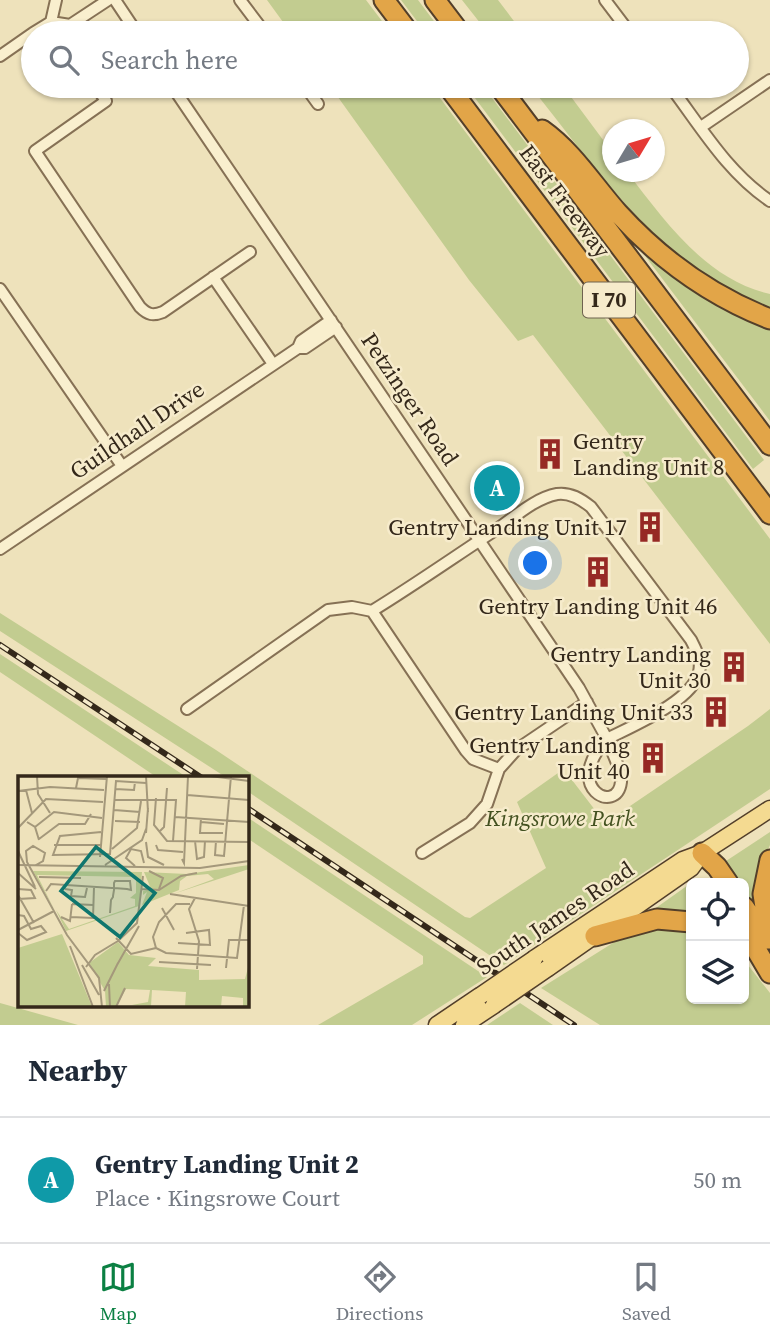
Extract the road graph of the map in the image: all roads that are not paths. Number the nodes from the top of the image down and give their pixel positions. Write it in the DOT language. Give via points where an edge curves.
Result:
graph roads {
  1 [pos="56,0"];
  2 [pos="108,0"];
  3 [pos="115,0"];
  4 [pos="240,0"];
  5 [pos="384,0"];
  6 [pos="435,0"];
  7 [pos="605,0"];
  8 [pos="51,21"];
  9 [pos="76,21"];
  10 [pos="129,21"];
  11 [pos="256,21"];
  12 [pos="400,21"];
  13 [pos="451,21"];
  14 [pos="621,21"];
  15 [pos="21,41"];
  16 [pos="0,56"];
  17 [pos="770,80"];
  18 [pos="749,94"];
  19 [pos="104,98"];
  20 [pos="180,98"];
  21 [pos="314,98"];
  22 [pos="457,98"];
  23 [pos="508,98"];
  24 [pos="679,98"];
  25 [pos="744,98"];
  26 [pos="318,104"];
  27 [pos="521,115"];
  28 [pos="701,127"];
  29 [pos="770,201"];
  30 [pos="250,252"];
  31 [pos="213,277"];
  32 [pos="0,289"];
  33 [pos="770,319"];
  34 [pos="334,324"];
  35 [pos="273,365"];
  36 [pos="770,445"];
  37 [pos="122,466"];
  38 [pos="770,514"];
  39 [pos="480,540"];
  40 [pos="0,549"];
  41 [pos="372,611"];
  42 [pos="587,702"];
  43 [pos="187,709"];
  44 [pos="607,739"];
  45 [pos="499,769"];
  46 [pos="770,809"];
  47 [pos="422,853"];
  48 [pos="702,853"];
  49 [pos="770,860"];
  50 [pos="711,878"];
  51 [pos="725,878"];
  52 [pos="749,914"];
  53 [pos="686,922"];
  54 [pos="596,936"];
  55 [pos="749,938"];
  56 [pos="770,939"];
  57 [pos="770,946"];
  58 [pos="749,955"];
  59 [pos="541,963"];
  60 [pos="770,974"];
  61 [pos="487,1000"];
  62 [pos="436,1025"];
  63 [pos="464,1025"];
  1 -- 8 [label="street"];
  2 -- 9 [label="street"];
  3 -- 10 [label="street"];
  4 -- 11 [label="street"];
  5 -- 12 [label="highway"];
  6 -- 13 [label="highway"];
  7 -- 14 [label="street"];
  15 -- 16 [label="street"];
  17 -- 18 [label="street"];
  19 -- 31 [label="street" via="106,101 35,151 146,313 163,312"];
  20 -- 34 [label="street, Petzinger Road"];
  21 -- 26 [label="street"];
  22 -- 38 [label="highway, East Freeway / I 70"];
  23 -- 27 [label="highway, East Freeway / I 70"];
  24 -- 28 [label="street"];
  25 -- 28 [label="street"];
  27 -- 33 [label="highway" via="558,141 651,247 691,278"];
  27 -- 36 [label="highway, East Freeway / I 70"];
  28 -- 29 [label="street" via="740,178"];
  30 -- 31 [label="street"];
  31 -- 35 [label="street"];
  32 -- 37 [label="street"];
  34 -- 35 [label="street, Guildhall Drive" via="301,341"];
  34 -- 39 [label="street, Petzinger Road"];
  35 -- 37 [label="street, Guildhall Drive"];
  37 -- 40 [label="street, Guildhall Drive"];
  39 -- 41 [label="street"];
  39 -- 42 [label="street, Petzinger Road"];
  39 -- 44 [label="street" via="543,499 559,493 577,496 591,507 691,640 699,655 700,671 693,686 653,715"];
  41 -- 43 [label="street" via="352,607 328,610"];
  41 -- 45 [label="street" via="466,751 473,759"];
  42 -- 44 [label="street, Petzinger Road"];
  42 -- 45 [label="street" via="516,750"];
  44 -- 44 [label="street, Petzinger Road" via="598,749 588,777 594,792 602,796 617,792 621,785"];
  45 -- 47 [label="street" via="487,804 470,823"];
  46 -- 48 [label="main road, South James Road"];
  48 -- 50 [label="highway"];
  48 -- 51 [label="highway"];
  48 -- 54 [label="main road, South James Road" via="691,868"];
  48 -- 59 [label="main road, South James Road" via="683,860"];
  49 -- 56 [label="highway" via="763,894"];
  52 -- 57 [label="highway"];
  53 -- 54 [label="highway" via="657,919"];
  54 -- 59 [label="main road, South James Road"];
  55 -- 60 [label="highway"];
  58 -- 60 [label="highway"];
  59 -- 61 [label="main road, South James Road, bridge"];
  61 -- 62 [label="main road, South James Road"];
  61 -- 63 [label="main road, South James Road"];
}
